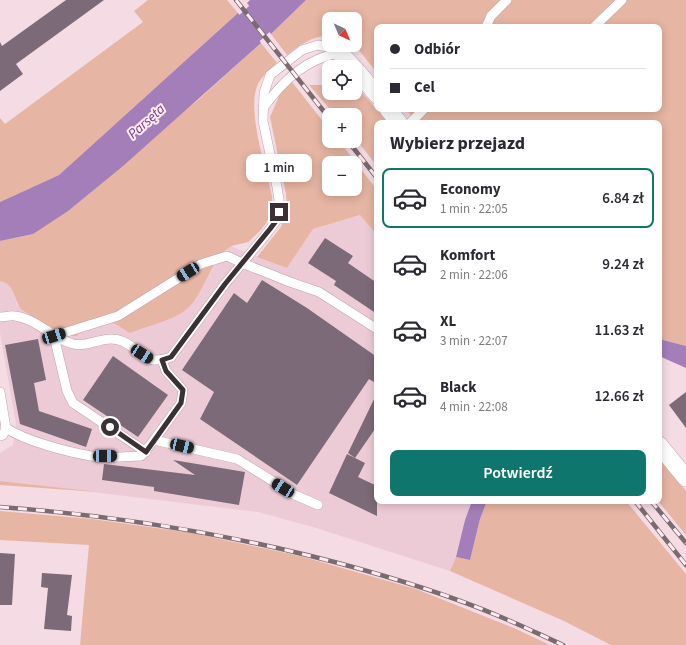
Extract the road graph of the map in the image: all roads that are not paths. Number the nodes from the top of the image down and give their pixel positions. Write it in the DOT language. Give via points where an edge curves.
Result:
graph roads {
  1 [pos="507,0"];
  2 [pos="622,0"];
  3 [pos="487,24"];
  4 [pos="597,24"];
  5 [pos="340,53"];
  6 [pos="347,60"];
  7 [pos="362,77"];
  8 [pos="374,91"];
  9 [pos="263,108"];
  10 [pos="390,112"];
  11 [pos="421,112"];
  12 [pos="397,120"];
  13 [pos="413,120"];
  14 [pos="242,263"];
  15 [pos="0,317"];
  16 [pos="374,327"];
  17 [pos="54,336"];
  18 [pos="162,360"];
  19 [pos="0,392"];
  20 [pos="6,428"];
  21 [pos="0,436"];
  22 [pos="154,440"];
  23 [pos="662,449"];
  24 [pos="146,452"];
  25 [pos="686,478"];
  26 [pos="318,505"];
  1 -- 3 [label="lane" via="491,16"];
  2 -- 4 [label="lane"];
  5 -- 6 [label="street"];
  5 -- 9 [label="lane" via="318,57 309,62 281,85"];
  5 -- 9 [label="lane" via="318,45 302,50 270,75 264,93"];
  7 -- 8 [label="street"];
  9 -- 14 [label="lane" via="279,212 276,221"];
  10 -- 12 [label="street"];
  11 -- 13 [label="lane"];
  14 -- 16 [label="lane" via="320,292"];
  14 -- 17 [label="lane" via="227,256 201,264 118,316"];
  14 -- 18 [label="lane" via="171,357"];
  15 -- 17 [label="lane" via="14,316 27,319"];
  17 -- 18 [label="lane" via="74,344 107,338 122,341 152,361"];
  17 -- 24 [label="lane" via="67,391 73,403"];
  18 -- 22 [label="lane" via="166,371 183,390 181,403"];
  19 -- 20 [label="lane"];
  20 -- 21 [label="lane"];
  20 -- 24 [label="lane" via="50,445 92,456 141,456"];
  22 -- 24 [label="lane"];
  22 -- 26 [label="lane" via="236,459 295,495"];
  23 -- 25 [label="street"];
}
